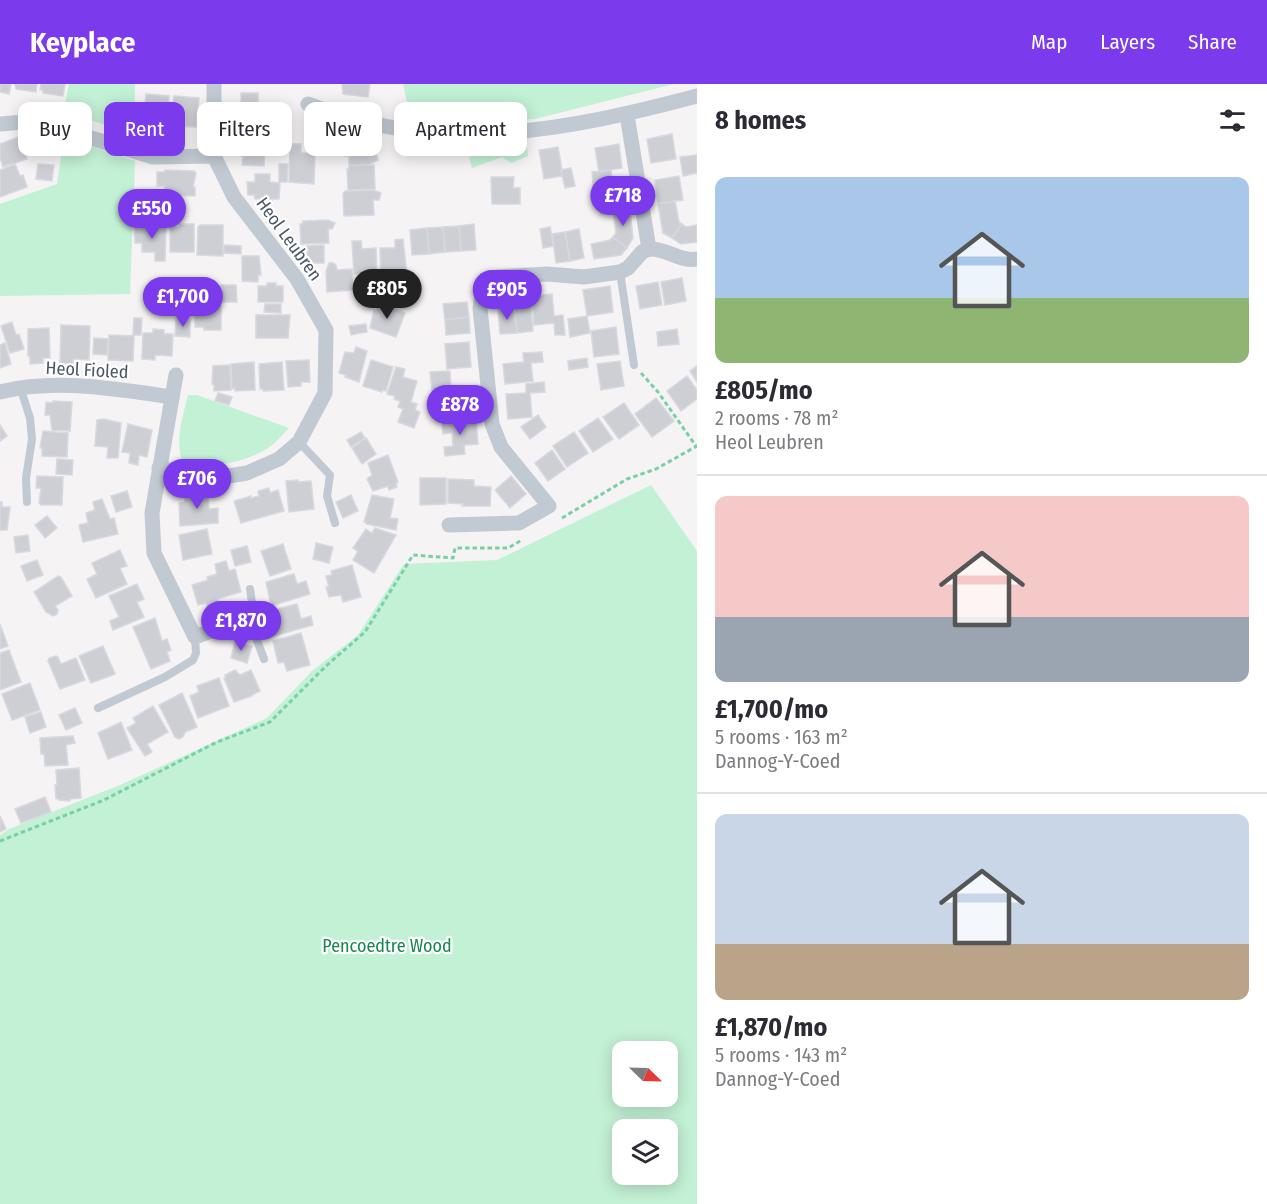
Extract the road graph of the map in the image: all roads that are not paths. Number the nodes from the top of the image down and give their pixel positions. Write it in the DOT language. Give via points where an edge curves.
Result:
graph roads {
  1 [pos="214,84"];
  2 [pos="697,96"];
  3 [pos="214,102"];
  4 [pos="627,115"];
  5 [pos="0,124"];
  6 [pos="382,126"];
  7 [pos="214,156"];
  8 [pos="650,249"];
  9 [pos="697,259"];
  10 [pos="620,272"];
  11 [pos="634,365"];
  12 [pos="176,375"];
  13 [pos="20,387"];
  14 [pos="0,392"];
  15 [pos="172,397"];
  16 [pos="298,442"];
  17 [pos="159,468"];
  18 [pos="27,502"];
  19 [pos="335,523"];
  20 [pos="449,525"];
  21 [pos="250,589"];
  22 [pos="245,621"];
  23 [pos="224,626"];
  24 [pos="195,637"];
  25 [pos="264,659"];
  26 [pos="98,708"];
  1 -- 3 [label="street, Heol Leubren"];
  2 -- 4 [label="street"];
  4 -- 6 [label="street" via="550,129 482,134"];
  4 -- 8 [label="street"];
  5 -- 7 [label="street" via="36,121 153,157"];
  7 -- 16 [label="street, Heol Leubren" via="234,197 297,279 326,330 325,393"];
  8 -- 9 [label="street" via="682,260"];
  8 -- 10 [label="street"];
  10 -- 11 [label="lane"];
  10 -- 20 [label="street" via="584,277 498,277 483,288 480,308 492,424 501,447 549,506 519,523"];
  12 -- 15 [label="street"];
  13 -- 14 [label="street, Heol Fioled"];
  13 -- 15 [label="street, Heol Fioled" via="106,388"];
  13 -- 18 [label="lane" via="32,439"];
  15 -- 17 [label="street"];
  16 -- 17 [label="street, Heol Leubren" via="279,459 248,473 210,479"];
  16 -- 19 [label="lane" via="330,474 327,496"];
  17 -- 24 [label="street" via="152,513 154,553"];
  21 -- 22 [label="lane" via="253,609"];
  22 -- 23 [label="lane"];
  22 -- 25 [label="lane" via="252,627"];
  23 -- 24 [label="street"];
  24 -- 26 [label="lane" via="193,660"];
}
